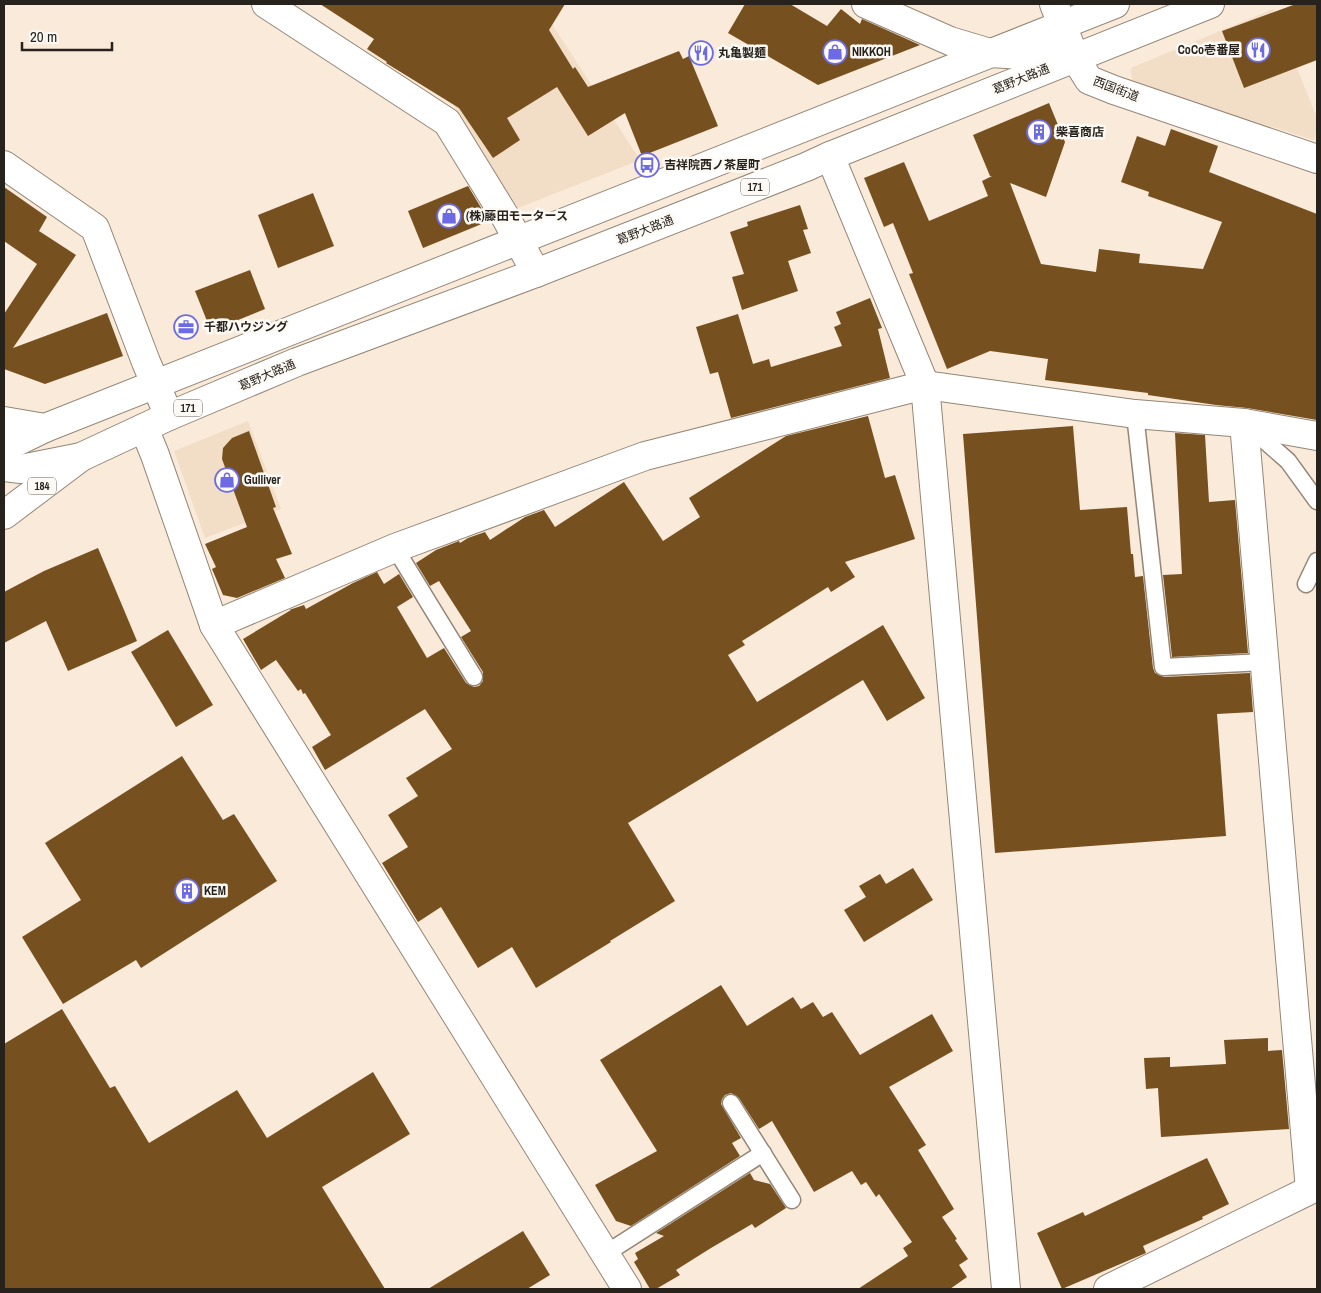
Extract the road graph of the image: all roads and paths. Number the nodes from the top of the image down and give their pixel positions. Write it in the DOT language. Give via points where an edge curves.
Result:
graph roads {
  1 [pos="266,4"];
  2 [pos="866,4"];
  3 [pos="1115,4"];
  4 [pos="1210,4"];
  5 [pos="1058,14"];
  6 [pos="990,53"];
  7 [pos="1074,58"];
  8 [pos="830,156"];
  9 [pos="1317,159"];
  10 [pos="4,165"];
  11 [pos="518,240"];
  12 [pos="536,273"];
  13 [pos="155,384"];
  14 [pos="925,385"];
  15 [pos="1135,414"];
  16 [pos="169,416"];
  17 [pos="4,421"];
  18 [pos="1244,423"];
  19 [pos="45,428"];
  20 [pos="144,428"];
  21 [pos="1317,436"];
  22 [pos="4,448"];
  23 [pos="81,457"];
  24 [pos="4,467"];
  25 [pos="1317,501"];
  26 [pos="4,516"];
  27 [pos="395,548"];
  28 [pos="1317,561"];
  29 [pos="1306,584"];
  30 [pos="214,625"];
  31 [pos="1264,662"];
  32 [pos="474,677"];
  33 [pos="730,1103"];
  34 [pos="763,1153"];
  35 [pos="792,1200"];
  36 [pos="605,1254"];
  37 [pos="627,1289"];
  38 [pos="1006,1289"];
  39 [pos="1108,1289"];
  1 -- 11 [label="main road" via="447,122"];
  2 -- 6 [label="main road" via="950,41"];
  3 -- 5 [label="main road"];
  4 -- 7 [label="main road, 葛野大路通 / 171"];
  5 -- 6 [label="main road"];
  5 -- 7 [label="main road, 西国街道"];
  6 -- 7 [label="main road"];
  6 -- 11 [label="main road"];
  7 -- 8 [label="main road, 葛野大路通 / 171"];
  7 -- 9 [label="main road, 西国街道" via="1089,80"];
  8 -- 12 [label="main road, 葛野大路通 / 171"];
  8 -- 14 [label="main road"];
  10 -- 13 [label="main road" via="95,228"];
  11 -- 12 [label="main road"];
  11 -- 13 [label="main road"];
  12 -- 16 [label="main road, 葛野大路通 / 171" via="297,362"];
  13 -- 16 [label="main road"];
  13 -- 19 [label="main road"];
  14 -- 15 [label="main road"];
  14 -- 27 [label="main road" via="645,456"];
  14 -- 38 [label="main road"];
  15 -- 18 [label="main road"];
  15 -- 31 [label="lane" via="1163,667"];
  16 -- 20 [label="main road, 葛野大路通 / 171"];
  17 -- 19 [label="main road"];
  18 -- 21 [label="main road"];
  18 -- 25 [label="lane" via="1288,462"];
  18 -- 31 [label="main road"];
  19 -- 22 [label="main road"];
  20 -- 23 [label="main road, 葛野大路通 / 171"];
  20 -- 30 [label="main road"];
  23 -- 24 [label="main road, 葛野大路通 / 171" via="21,468"];
  23 -- 26 [label="main road, 葛野大路通 / 184"];
  27 -- 30 [label="main road"];
  27 -- 32 [label="lane"];
  28 -- 29 [label="lane"];
  30 -- 36 [label="main road"];
  31 -- 39 [label="main road" via="1310,1190"];
  33 -- 34 [label="lane"];
  34 -- 35 [label="lane"];
  34 -- 36 [label="lane"];
  36 -- 37 [label="main road"];
}
